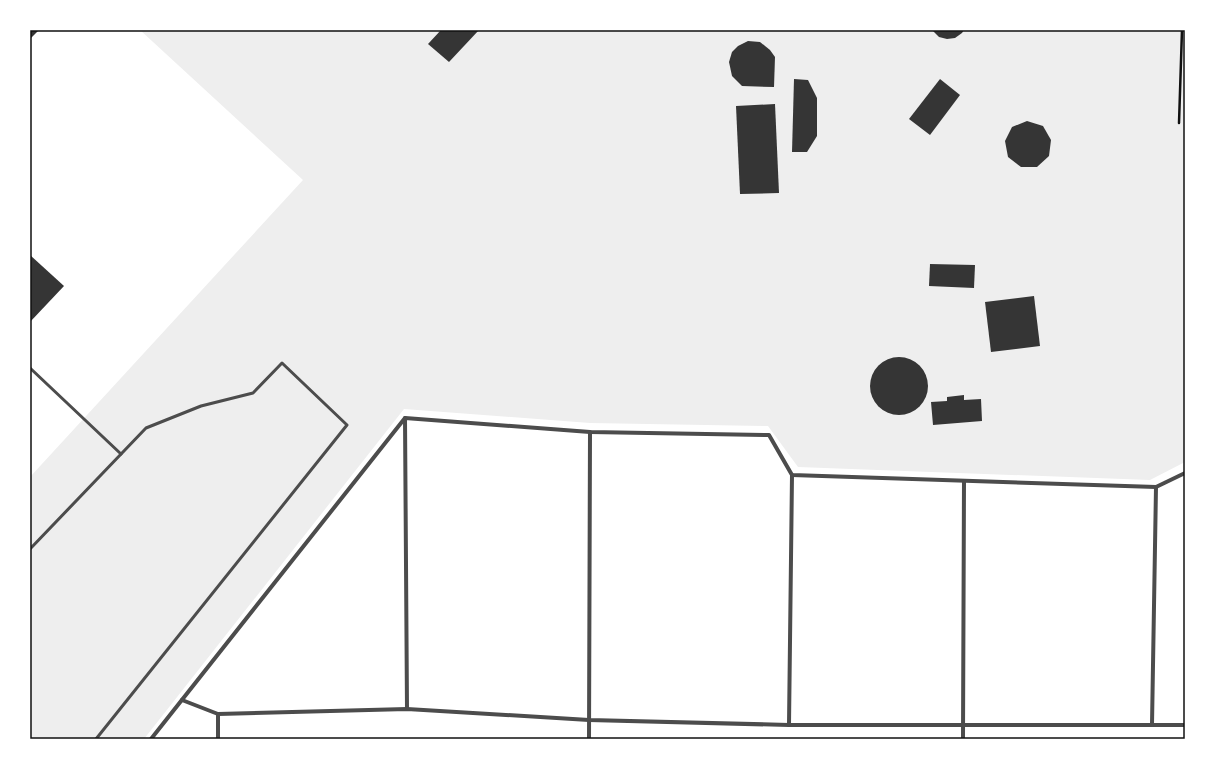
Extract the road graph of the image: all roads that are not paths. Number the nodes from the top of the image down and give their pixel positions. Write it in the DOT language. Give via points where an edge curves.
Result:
graph roads {
  1 [pos="30,368"];
  2 [pos="405,418"];
  3 [pos="590,432"];
  4 [pos="121,454"];
  5 [pos="1185,473"];
  6 [pos="792,475"];
  7 [pos="964,481"];
  8 [pos="1156,487"];
  9 [pos="30,549"];
  10 [pos="182,700"];
  11 [pos="408,709"];
  12 [pos="218,714"];
  13 [pos="589,720"];
  14 [pos="789,725"];
  15 [pos="963,725"];
  16 [pos="1152,725"];
  17 [pos="1185,725"];
  18 [pos="96,739"];
  19 [pos="152,739"];
  20 [pos="218,739"];
  21 [pos="589,739"];
  22 [pos="963,739"];
  1 -- 4 [label="lane"];
  2 -- 3 [label="street"];
  2 -- 10 [label="street"];
  2 -- 11 [label="street"];
  3 -- 6 [label="street" via="769,435"];
  3 -- 13 [label="street"];
  4 -- 9 [label="lane"];
  4 -- 18 [label="lane" via="146,428 201,406 253,393 282,363 347,425"];
  5 -- 8 [label="street"];
  6 -- 7 [label="street"];
  6 -- 14 [label="street"];
  7 -- 8 [label="street"];
  7 -- 15 [label="street"];
  8 -- 16 [label="street"];
  10 -- 12 [label="street"];
  10 -- 19 [label="street"];
  11 -- 12 [label="street"];
  11 -- 13 [label="street"];
  12 -- 20 [label="street"];
  13 -- 14 [label="street"];
  13 -- 21 [label="street"];
  14 -- 15 [label="street"];
  15 -- 16 [label="street"];
  15 -- 22 [label="street"];
  16 -- 17 [label="street"];
}
